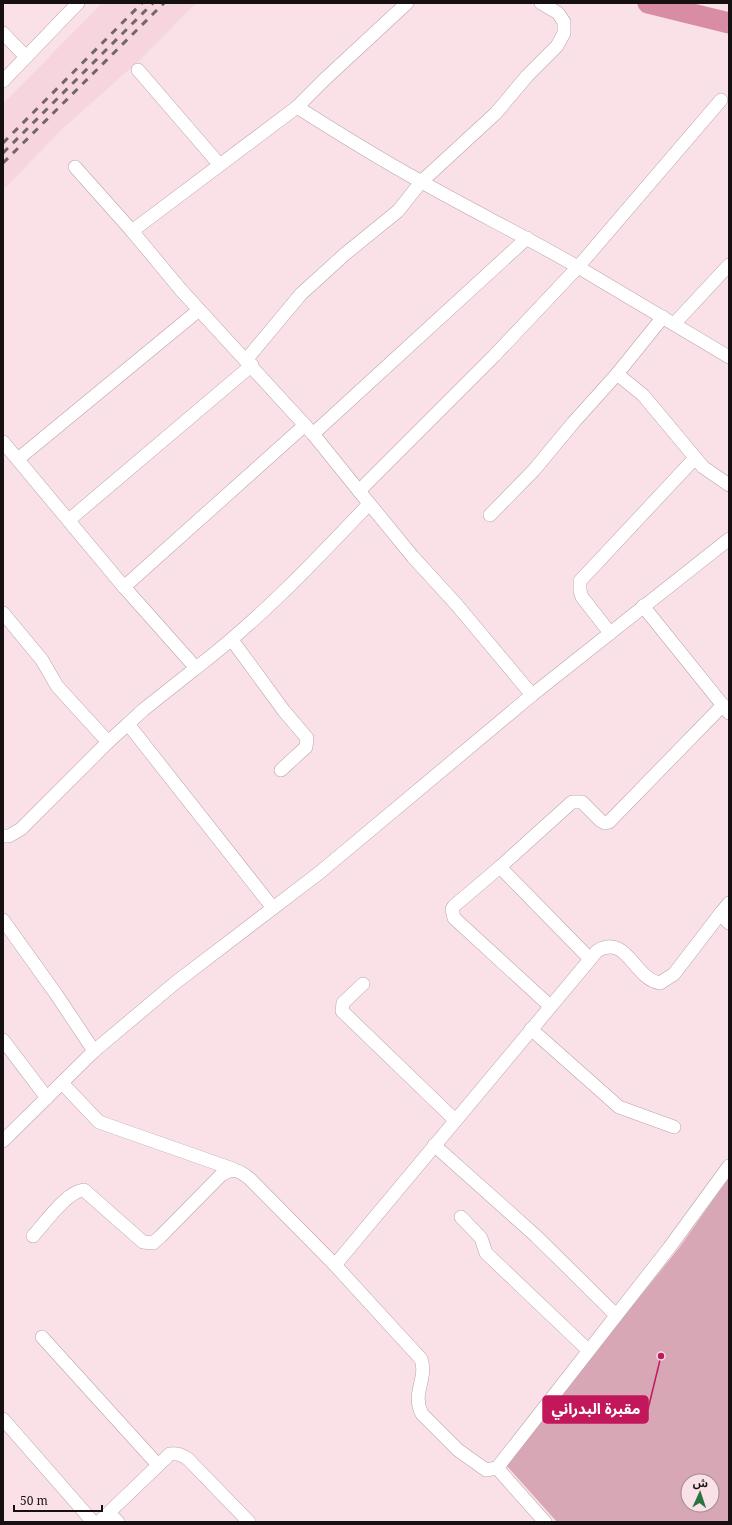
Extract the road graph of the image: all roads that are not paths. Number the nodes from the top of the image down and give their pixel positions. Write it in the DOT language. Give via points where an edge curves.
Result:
graph roads {
  1 [pos="78,3"];
  2 [pos="407,3"];
  3 [pos="541,3"];
  4 [pos="3,33"];
  5 [pos="26,57"];
  6 [pos="138,70"];
  7 [pos="3,81"];
  8 [pos="721,100"];
  9 [pos="298,107"];
  10 [pos="219,164"];
  11 [pos="75,167"];
  12 [pos="421,182"];
  13 [pos="132,231"];
  14 [pos="527,238"];
  15 [pos="729,265"];
  16 [pos="578,267"];
  17 [pos="199,310"];
  18 [pos="663,317"];
  19 [pos="674,324"];
  20 [pos="729,357"];
  21 [pos="249,363"];
  22 [pos="617,374"];
  23 [pos="309,429"];
  24 [pos="3,442"];
  25 [pos="695,458"];
  26 [pos="18,459"];
  27 [pos="729,485"];
  28 [pos="359,491"];
  29 [pos="369,504"];
  30 [pos="490,515"];
  31 [pos="69,520"];
  32 [pos="729,539"];
  33 [pos="124,587"];
  34 [pos="643,606"];
  35 [pos="3,613"];
  36 [pos="610,633"];
  37 [pos="232,640"];
  38 [pos="196,668"];
  39 [pos="532,695"];
  40 [pos="726,709"];
  41 [pos="128,724"];
  42 [pos="108,742"];
  43 [pos="282,770"];
  44 [pos="3,836"];
  45 [pos="500,867"];
  46 [pos="729,903"];
  47 [pos="273,908"];
  48 [pos="725,919"];
  49 [pos="3,920"];
  50 [pos="590,959"];
  51 [pos="363,984"];
  52 [pos="550,1006"];
  53 [pos="531,1029"];
  54 [pos="3,1040"];
  55 [pos="94,1051"];
  56 [pos="62,1083"];
  57 [pos="47,1098"];
  58 [pos="455,1120"];
  59 [pos="674,1126"];
  60 [pos="3,1141"];
  61 [pos="434,1145"];
  62 [pos="729,1166"];
  63 [pos="233,1169"];
  64 [pos="461,1217"];
  65 [pos="33,1236"];
  66 [pos="335,1265"];
  67 [pos="616,1315"];
  68 [pos="42,1337"];
  69 [pos="588,1350"];
  70 [pos="3,1419"];
  71 [pos="158,1465"];
  72 [pos="496,1468"];
  73 [pos="113,1518"];
  74 [pos="93,1522"];
  75 [pos="99,1522"];
  76 [pos="249,1522"];
  77 [pos="545,1522"];
  1 -- 5 [label="street"];
  2 -- 9 [label="street"];
  3 -- 12 [label="street" via="558,13 564,22 564,33 557,46 496,113"];
  4 -- 5 [label="street"];
  5 -- 7 [label="street"];
  6 -- 10 [label="street"];
  8 -- 16 [label="street"];
  9 -- 10 [label="street"];
  9 -- 12 [label="street"];
  10 -- 13 [label="street"];
  11 -- 13 [label="street"];
  12 -- 14 [label="street"];
  12 -- 21 [label="street" via="398,211 301,294"];
  13 -- 17 [label="street"];
  14 -- 16 [label="street"];
  14 -- 23 [label="street"];
  15 -- 19 [label="street"];
  16 -- 18 [label="street"];
  16 -- 28 [label="street" via="494,356"];
  17 -- 21 [label="street"];
  17 -- 26 [label="street"];
  18 -- 19 [label="street"];
  18 -- 22 [label="street"];
  19 -- 20 [label="street"];
  21 -- 23 [label="street"];
  21 -- 31 [label="street"];
  22 -- 25 [label="street" via="643,394"];
  22 -- 30 [label="street" via="534,470"];
  23 -- 28 [label="street"];
  23 -- 33 [label="street"];
  24 -- 26 [label="street"];
  25 -- 27 [label="street" via="710,473"];
  25 -- 36 [label="street" via="580,581 582,597"];
  26 -- 31 [label="street"];
  28 -- 29 [label="street"];
  29 -- 37 [label="street"];
  29 -- 39 [label="street"];
  31 -- 33 [label="street"];
  32 -- 34 [label="street"];
  33 -- 38 [label="street"];
  34 -- 36 [label="street"];
  34 -- 40 [label="street"];
  35 -- 42 [label="street" via="42,660 57,686"];
  36 -- 39 [label="street"];
  37 -- 38 [label="street"];
  37 -- 43 [label="street" via="307,738 306,747"];
  38 -- 41 [label="street"];
  39 -- 47 [label="street"];
  40 -- 45 [label="street" via="608,822 601,821 582,802 572,802"];
  41 -- 42 [label="street"];
  41 -- 47 [label="street"];
  42 -- 44 [label="street" via="21,829 9,836"];
  45 -- 50 [label="street"];
  45 -- 52 [label="street" via="454,906 452,914"];
  46 -- 48 [label="street"];
  47 -- 55 [label="street"];
  48 -- 50 [label="street" via="664,982 649,980 622,950 612,946 604,946 597,950"];
  49 -- 55 [label="street"];
  50 -- 52 [label="street"];
  51 -- 58 [label="street" via="343,1003 342,1011"];
  52 -- 53 [label="street"];
  53 -- 58 [label="street"];
  53 -- 59 [label="street" via="619,1107"];
  54 -- 57 [label="street"];
  55 -- 56 [label="street"];
  56 -- 57 [label="street"];
  56 -- 63 [label="street" via="99,1122"];
  57 -- 60 [label="street"];
  58 -- 61 [label="street"];
  61 -- 66 [label="street"];
  61 -- 67 [label="street" via="536,1236"];
  62 -- 67 [label="street"];
  63 -- 65 [label="street" via="221,1175 152,1243 143,1242 84,1190 70,1196"];
  63 -- 66 [label="street" via="239,1170 250,1179"];
  64 -- 69 [label="street" via="481,1238 486,1253"];
  66 -- 72 [label="street" via="421,1359 423,1374 417,1393 422,1414 463,1454 486,1470"];
  67 -- 69 [label="street"];
  68 -- 71 [label="street"];
  69 -- 72 [label="street"];
  70 -- 74 [label="street"];
  71 -- 73 [label="street"];
  71 -- 76 [label="street" via="170,1454 181,1454"];
  72 -- 77 [label="street"];
  73 -- 75 [label="street"];
}
